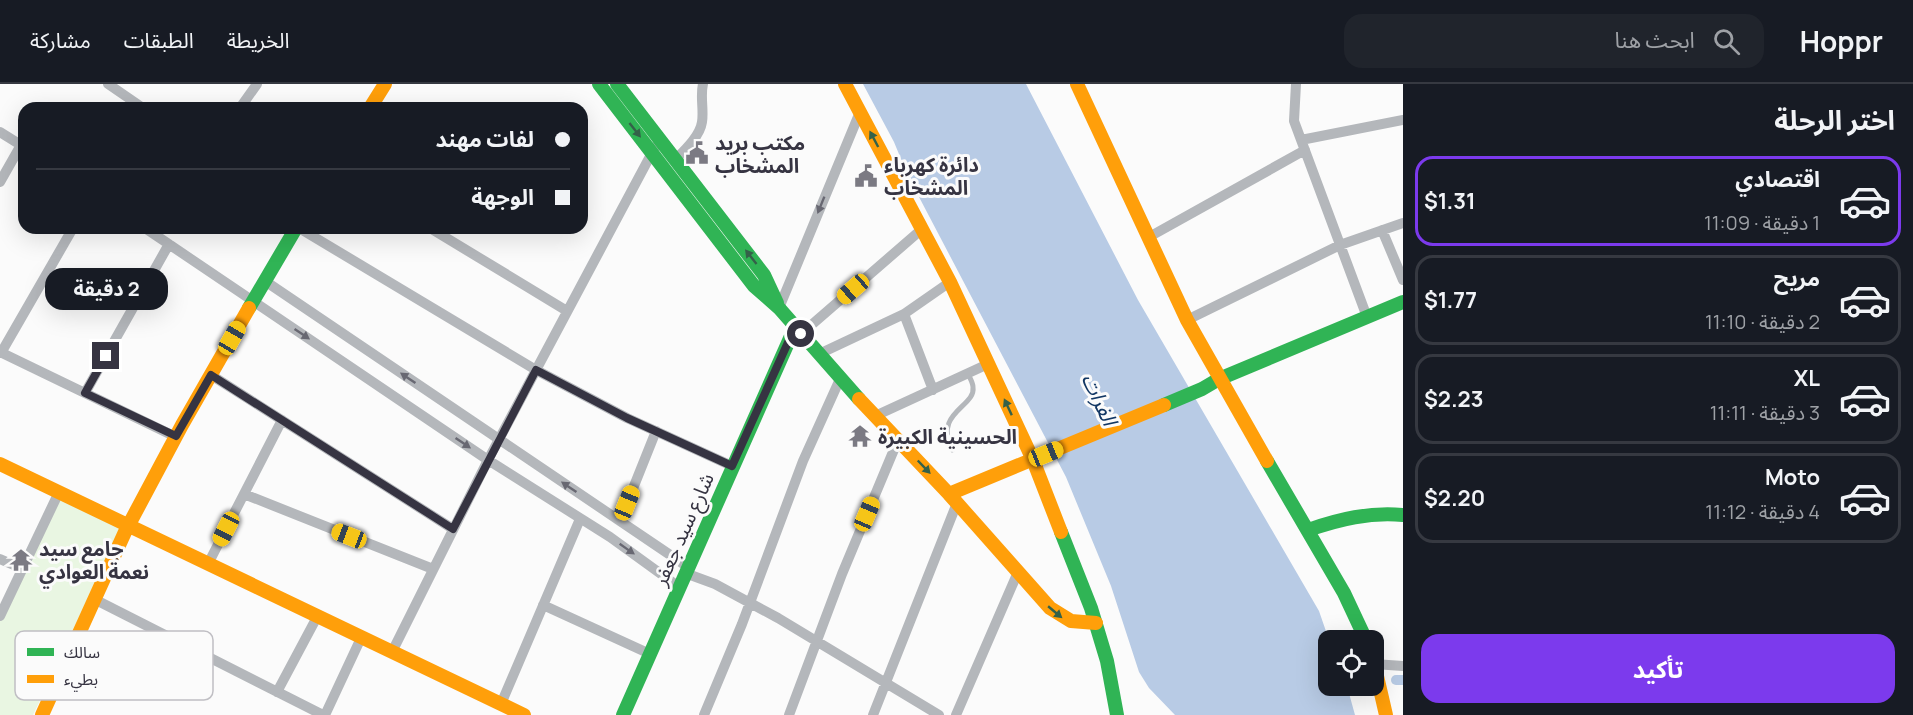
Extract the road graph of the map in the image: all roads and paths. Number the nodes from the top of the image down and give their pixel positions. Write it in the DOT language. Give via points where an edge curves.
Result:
graph roads {
  1 [pos="108,84"];
  2 [pos="257,84"];
  3 [pos="385,84"];
  4 [pos="599,84"];
  5 [pos="617,84"];
  6 [pos="704,84"];
  7 [pos="844,84"];
  8 [pos="1077,84"];
  9 [pos="1296,84"];
  10 [pos="134,102"];
  11 [pos="244,102"];
  12 [pos="374,102"];
  13 [pos="860,112"];
  14 [pos="1403,120"];
  15 [pos="0,132"];
  16 [pos="660,140"];
  17 [pos="18,143"];
  18 [pos="1303,145"];
  19 [pos="652,153"];
  20 [pos="18,154"];
  21 [pos="675,160"];
  22 [pos="0,182"];
  23 [pos="1403,222"];
  24 [pos="922,229"];
  25 [pos="1383,230"];
  26 [pos="69,234"];
  27 [pos="154,234"];
  28 [pos="294,234"];
  29 [pos="308,234"];
  30 [pos="440,234"];
  31 [pos="1149,237"];
  32 [pos="169,244"];
  33 [pos="1340,245"];
  34 [pos="1403,280"];
  35 [pos="265,281"];
  36 [pos="950,282"];
  37 [pos="253,302"];
  38 [pos="1403,302"];
  39 [pos="779,308"];
  40 [pos="567,311"];
  41 [pos="904,314"];
  42 [pos="1367,316"];
  43 [pos="1187,320"];
  44 [pos="798,330"];
  45 [pos="0,352"];
  46 [pos="819,354"];
  47 [pos="988,363"];
  48 [pos="536,370"];
  49 [pos="968,374"];
  50 [pos="211,375"];
  51 [pos="840,379"];
  52 [pos="1219,379"];
  53 [pos="933,390"];
  54 [pos="85,393"];
  55 [pos="875,416"];
  56 [pos="282,420"];
  57 [pos="656,431"];
  58 [pos="176,436"];
  59 [pos="499,440"];
  60 [pos="898,440"];
  61 [pos="952,450"];
  62 [pos="488,460"];
  63 [pos="1033,460"];
  64 [pos="0,464"];
  65 [pos="732,466"];
  66 [pos="59,492"];
  67 [pos="244,494"];
  68 [pos="953,498"];
  69 [pos="1403,514"];
  70 [pos="580,519"];
  71 [pos="620,522"];
  72 [pos="129,525"];
  73 [pos="453,529"];
  74 [pos="1308,530"];
  75 [pos="0,559"];
  76 [pos="208,564"];
  77 [pos="23,569"];
  78 [pos="433,569"];
  79 [pos="686,570"];
  80 [pos="1018,572"];
  81 [pos="679,587"];
  82 [pos="93,599"];
  83 [pos="750,603"];
  84 [pos="543,605"];
  85 [pos="0,616"];
  86 [pos="317,617"];
  87 [pos="1095,623"];
  88 [pos="1361,630"];
  89 [pos="79,631"];
  90 [pos="156,631"];
  91 [pos="361,638"];
  92 [pos="817,642"];
  93 [pos="392,652"];
  94 [pos="650,654"];
  95 [pos="213,660"];
  96 [pos="1384,664"];
  97 [pos="1403,666"];
  98 [pos="885,684"];
  99 [pos="277,692"];
  100 [pos="1382,696"];
  101 [pos="49,700"];
  102 [pos="501,704"];
  103 [pos="42,715"];
  104 [pos="324,715"];
  105 [pos="524,715"];
  106 [pos="623,715"];
  107 [pos="704,715"];
  108 [pos="789,715"];
  109 [pos="873,715"];
  110 [pos="939,715"];
  111 [pos="956,715"];
  112 [pos="1117,715"];
  113 [pos="1386,715"];
  1 -- 10 [label="street"];
  2 -- 11 [label="street"];
  3 -- 12 [label="street"];
  4 -- 19 [label="street, one-way"];
  5 -- 16 [label="street"];
  6 -- 21 [label="street" via="703,120 689,146"];
  7 -- 13 [label="street"];
  8 -- 31 [label="street"];
  9 -- 18 [label="street" via="1294,121"];
  24 -- 13 [label="street, one-way"];
  13 -- 39 [label="street, one-way"];
  14 -- 18 [label="street"];
  15 -- 17 [label="street"];
  16 -- 19 [label="street"];
  16 -- 21 [label="street"];
  18 -- 31 [label="street"];
  18 -- 33 [label="street"];
  19 -- 39 [label="street" via="754,286"];
  19 -- 40 [label="street"];
  20 -- 22 [label="street"];
  39 -- 21 [label="street, one-way" via="764,275"];
  23 -- 25 [label="street"];
  24 -- 36 [label="street"];
  24 -- 44 [label="street"];
  25 -- 33 [label="street"];
  25 -- 34 [label="street"];
  26 -- 45 [label="street"];
  27 -- 32 [label="street"];
  28 -- 35 [label="street"];
  29 -- 48 [label="street"];
  30 -- 40 [label="street"];
  31 -- 43 [label="street"];
  32 -- 37 [label="street"];
  32 -- 54 [label="street"];
  33 -- 42 [label="street"];
  33 -- 43 [label="street"];
  35 -- 37 [label="street"];
  59 -- 35 [label="street, one-way"];
  36 -- 41 [label="street"];
  36 -- 47 [label="street"];
  37 -- 50 [label="street"];
  37 -- 62 [label="street, one-way"];
  38 -- 42 [label="street"];
  39 -- 44 [label="street"];
  40 -- 48 [label="street"];
  41 -- 46 [label="street"];
  41 -- 53 [label="street"];
  42 -- 52 [label="street"];
  43 -- 52 [label="street"];
  44 -- 46 [label="street"];
  44 -- 65 [label="street, شارع سيد جعفر"];
  45 -- 54 [label="street"];
  46 -- 51 [label="street"];
  47 -- 49 [label="street"];
  63 -- 47 [label="street, one-way"];
  48 -- 57 [label="street"];
  48 -- 59 [label="street"];
  49 -- 53 [label="street"];
  49 -- 61 [label="lane" via="973,393 949,422 947,439"];
  50 -- 56 [label="street"];
  50 -- 58 [label="street"];
  51 -- 55 [label="street"];
  51 -- 83 [label="street" via="803,461"];
  52 -- 63 [label="street"];
  52 -- 74 [label="street"];
  53 -- 55 [label="street"];
  54 -- 58 [label="street"];
  55 -- 60 [label="street"];
  56 -- 67 [label="street"];
  56 -- 73 [label="street"];
  57 -- 65 [label="street"];
  57 -- 71 [label="street"];
  58 -- 72 [label="street"];
  59 -- 62 [label="street"];
  71 -- 59 [label="street, one-way"];
  60 -- 68 [label="street, one-way"];
  60 -- 92 [label="street"];
  62 -- 70 [label="street"];
  62 -- 73 [label="street"];
  63 -- 68 [label="street"];
  63 -- 87 [label="street"];
  64 -- 66 [label="street"];
  65 -- 79 [label="street, شارع سيد جعفر"];
  66 -- 72 [label="street"];
  66 -- 77 [label="street"];
  67 -- 76 [label="street"];
  67 -- 78 [label="street"];
  68 -- 80 [label="street"];
  68 -- 98 [label="street"];
  69 -- 74 [label="street" via="1348,516"];
  70 -- 81 [label="street, one-way"];
  70 -- 84 [label="street"];
  71 -- 79 [label="street"];
  72 -- 76 [label="street"];
  72 -- 82 [label="street"];
  73 -- 78 [label="street"];
  74 -- 88 [label="street"];
  75 -- 77 [label="street"];
  76 -- 86 [label="street"];
  77 -- 85 [label="street"];
  78 -- 93 [label="street"];
  79 -- 81 [label="street, شارع سيد جعفر"];
  79 -- 83 [label="street"];
  80 -- 87 [label="street, one-way" via="1063,619 1074,624"];
  80 -- 111 [label="street"];
  81 -- 94 [label="street, شارع سيد جعفر"];
  82 -- 89 [label="street"];
  82 -- 90 [label="street"];
  83 -- 92 [label="street"];
  83 -- 107 [label="street"];
  84 -- 94 [label="street"];
  84 -- 102 [label="street"];
  86 -- 91 [label="street"];
  86 -- 99 [label="street"];
  87 -- 112 [label="street"];
  91 -- 93 [label="street"];
  91 -- 104 [label="street"];
  92 -- 98 [label="street"];
  92 -- 108 [label="street"];
  93 -- 102 [label="street"];
  94 -- 106 [label="street, شارع سيد جعفر"];
  95 -- 99 [label="street"];
  96 -- 97 [label="street"];
  98 -- 109 [label="street"];
  98 -- 110 [label="street"];
  99 -- 104 [label="street"];
  100 -- 113 [label="street"];
  101 -- 103 [label="street"];
  102 -- 105 [label="street"];
}
